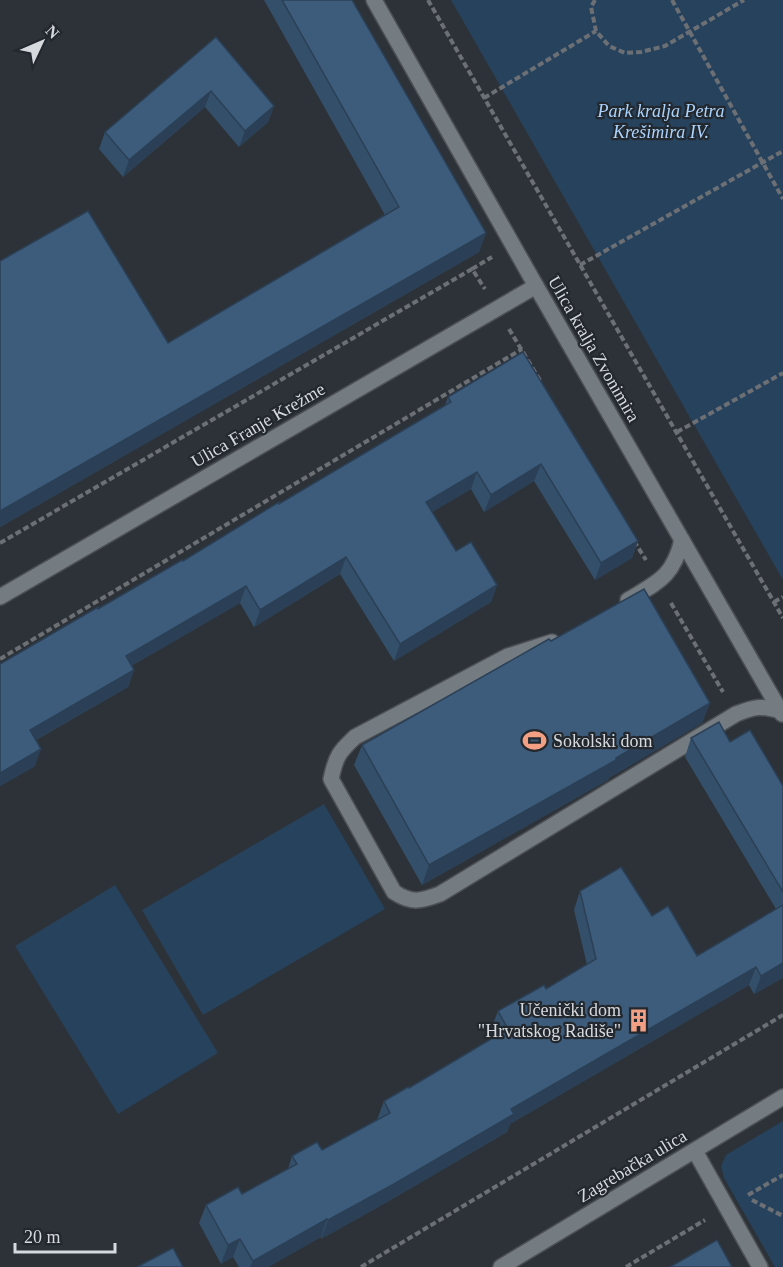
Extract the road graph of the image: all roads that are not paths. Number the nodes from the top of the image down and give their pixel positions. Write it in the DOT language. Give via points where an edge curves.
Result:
graph roads {
  1 [pos="374,0"];
  2 [pos="536,286"];
  3 [pos="682,540"];
  4 [pos="0,597"];
  5 [pos="618,606"];
  6 [pos="568,636"];
  7 [pos="781,713"];
  8 [pos="783,1097"];
  9 [pos="695,1151"];
  10 [pos="501,1267"];
  11 [pos="760,1267"];
  1 -- 2 [label="street, Ulica kralja Zvonimira"];
  2 -- 3 [label="street, Ulica kralja Zvonimira"];
  2 -- 4 [label="street, Ulica Franje Krežme"];
  3 -- 5 [label="street" via="672,569 659,582"];
  3 -- 7 [label="street, Ulica kralja Zvonimira"];
  6 -- 7 [label="street" via="508,656 355,737 341,750 331,779 394,892 405,900 422,901 440,894 736,714 753,707"];
  8 -- 9 [label="street, Zagrebačka ulica"];
  9 -- 10 [label="street, Zagrebačka ulica"];
  9 -- 11 [label="street"];
}
